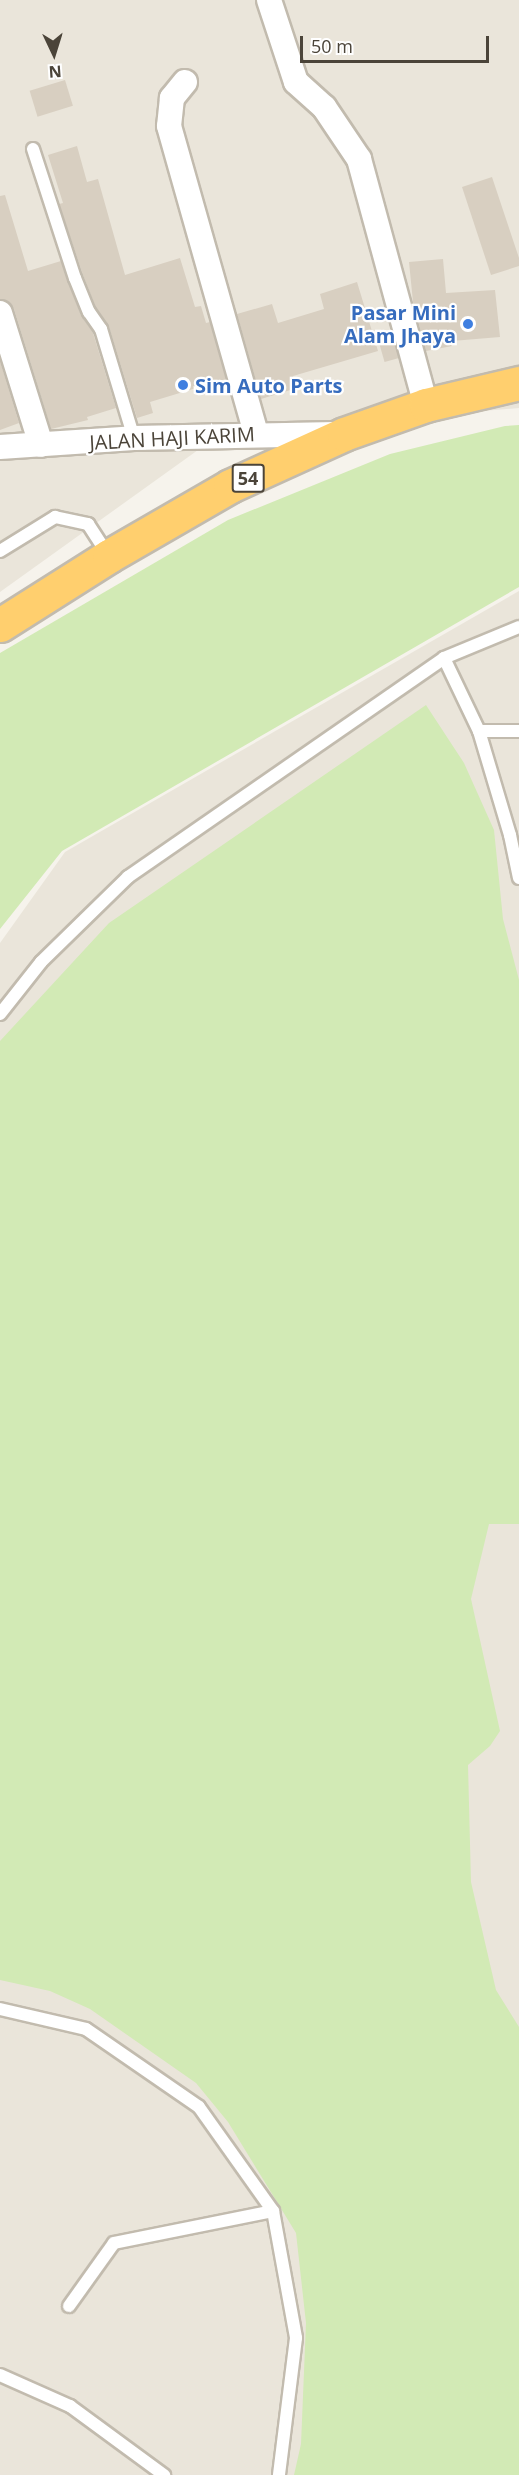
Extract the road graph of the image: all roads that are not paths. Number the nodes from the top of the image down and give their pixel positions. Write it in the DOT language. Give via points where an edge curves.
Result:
graph roads {
  1 [pos="269,0"];
  2 [pos="185,82"];
  3 [pos="33,149"];
  4 [pos="0,313"];
  5 [pos="519,383"];
  6 [pos="426,405"];
  7 [pos="256,434"];
  8 [pos="344,434"];
  9 [pos="134,438"];
  10 [pos="41,445"];
  11 [pos="0,447"];
  12 [pos="0,551"];
  13 [pos="109,556"];
  14 [pos="0,626"];
  15 [pos="519,627"];
  16 [pos="444,658"];
  17 [pos="479,731"];
  18 [pos="519,731"];
  19 [pos="519,878"];
  20 [pos="0,1014"];
  21 [pos="0,2009"];
  22 [pos="273,2211"];
  23 [pos="69,2306"];
  24 [pos="0,2375"];
  25 [pos="164,2475"];
  26 [pos="279,2475"];
  1 -- 6 [label="street" via="296,82 324,107 359,159"];
  2 -- 7 [label="street" via="172,98 169,126"];
  3 -- 9 [label="lane" via="75,278 101,329"];
  4 -- 10 [label="street"];
  5 -- 6 [label="highway, 54"];
  6 -- 8 [label="highway, 54"];
  7 -- 8 [label="street, JALAN HAJI KARIM"];
  7 -- 9 [label="street, JALAN HAJI KARIM"];
  8 -- 13 [label="highway, 54" via="230,486"];
  9 -- 10 [label="street, JALAN HAJI KARIM"];
  10 -- 11 [label="street, JALAN HAJI KARIM"];
  12 -- 13 [label="lane" via="55,517 88,524"];
  13 -- 14 [label="highway, 54"];
  15 -- 16 [label="lane"];
  16 -- 17 [label="lane"];
  16 -- 20 [label="lane" via="128,877 41,962"];
  17 -- 18 [label="lane"];
  17 -- 19 [label="lane"];
  21 -- 22 [label="lane" via="86,2029 198,2107"];
  22 -- 23 [label="lane" via="114,2243"];
  22 -- 26 [label="lane" via="296,2338"];
  24 -- 25 [label="lane" via="70,2406"];
}
